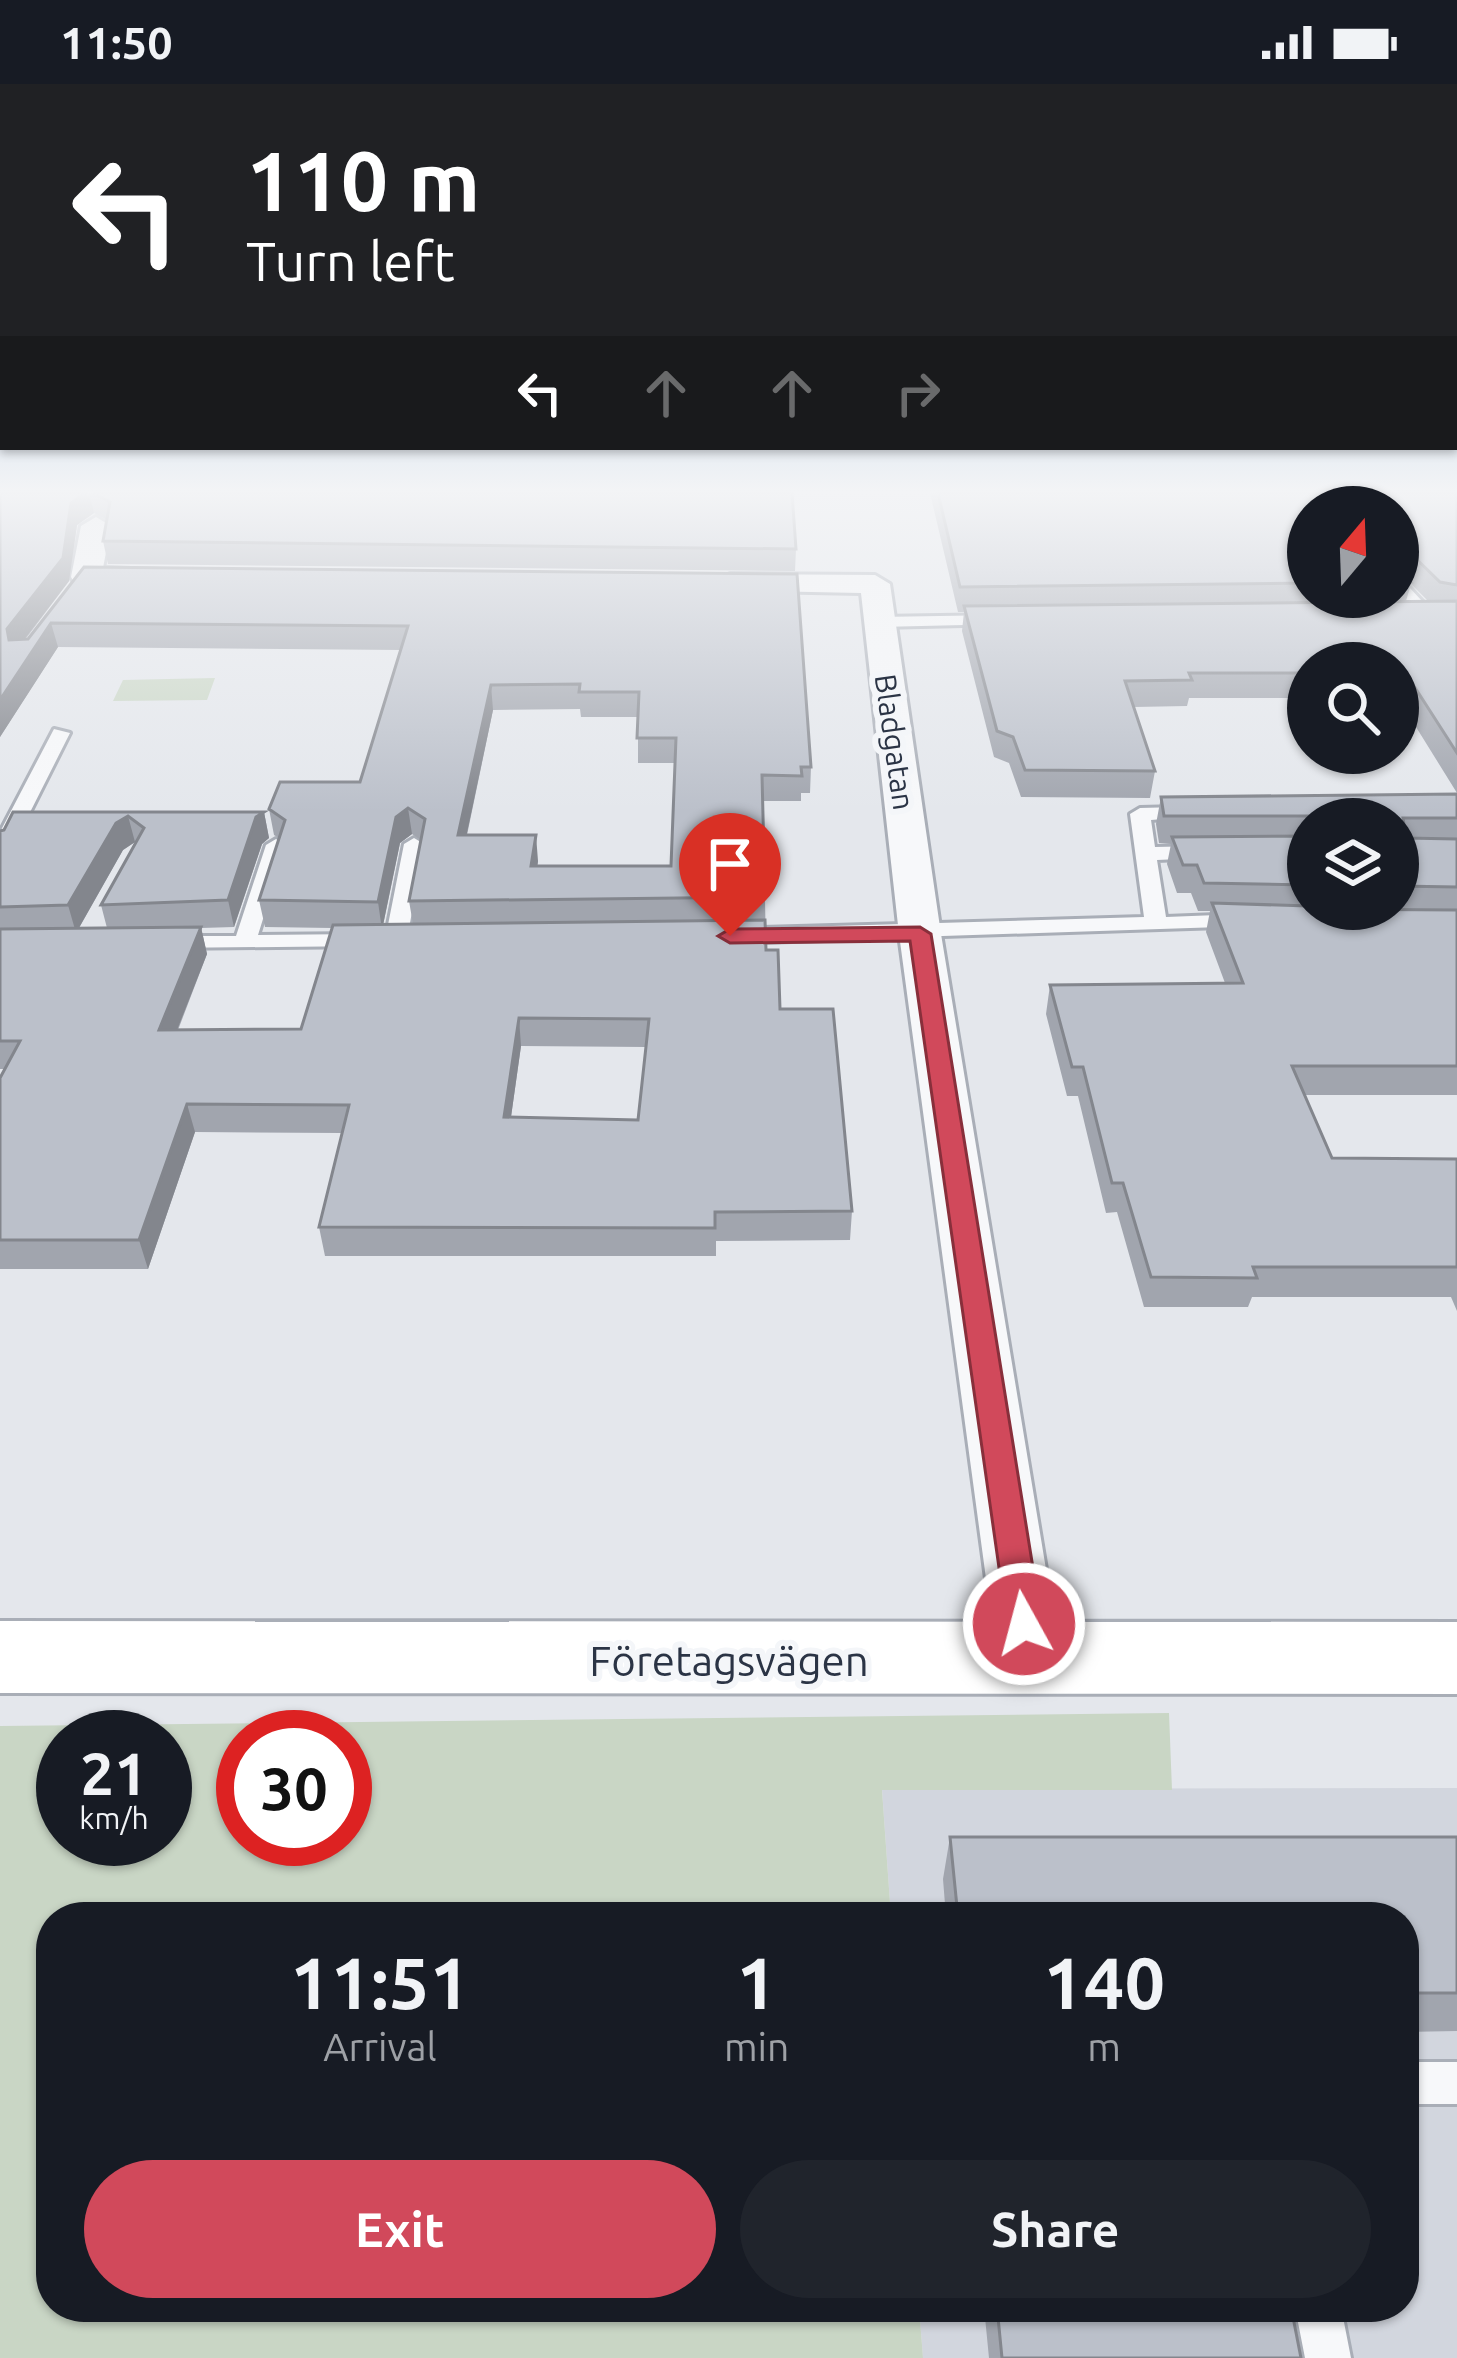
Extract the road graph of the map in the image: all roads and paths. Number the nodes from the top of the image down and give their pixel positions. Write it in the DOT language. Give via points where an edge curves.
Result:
graph roads {
  1 [pos="877,599"];
  2 [pos="1419,601"];
  3 [pos="1419,617"];
  4 [pos="1020,620"];
  5 [pos="879,622"];
  6 [pos="61,733"];
  7 [pos="1179,814"];
  8 [pos="414,844"];
  9 [pos="276,845"];
  10 [pos="0,852"];
  11 [pos="1230,852"];
  12 [pos="1146,854"];
  13 [pos="1156,922"];
  14 [pos="1271,922"];
  15 [pos="920,934"];
  16 [pos="706,936"];
  17 [pos="245,942"];
  18 [pos="154,943"];
  19 [pos="0,1657"];
  20 [pos="1457,1658"];
  21 [pos="1029,1660"];
  22 [pos="1419,2083"];
  23 [pos="1457,2083"];
  24 [pos="1321,2322"];
  25 [pos="1328,2358"];
  1 -- 5 [label="street, Bladgatan"];
  2 -- 3 [label="lane" via="1434,616"];
  4 -- 5 [label="lane"];
  5 -- 15 [label="street, Bladgatan"];
  6 -- 10 [label="lane"];
  7 -- 12 [label="lane" via="1140,814"];
  8 -- 17 [label="lane" via="408,940"];
  9 -- 17 [label="lane"];
  11 -- 12 [label="lane"];
  12 -- 13 [label="lane"];
  13 -- 14 [label="lane"];
  13 -- 15 [label="lane"];
  15 -- 16 [label="lane"];
  15 -- 21 [label="street, Bladgatan"];
  17 -- 18 [label="lane"];
  19 -- 21 [label="street, Företagsvägen"];
  20 -- 21 [label="street, Företagsvägen"];
  22 -- 23 [label="lane"];
  24 -- 25 [label="lane"];
}
